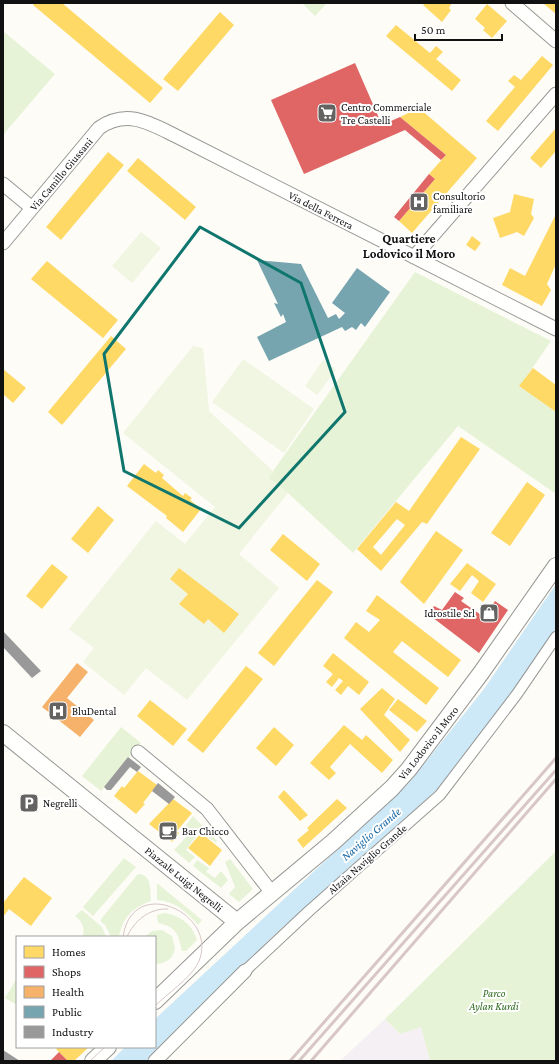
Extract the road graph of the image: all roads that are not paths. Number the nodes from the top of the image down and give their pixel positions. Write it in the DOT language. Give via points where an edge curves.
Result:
graph roads {
  1 [pos="512,3"];
  2 [pos="556,41"];
  3 [pos="556,94"];
  4 [pos="126,118"];
  5 [pos="3,184"];
  6 [pos="32,208"];
  7 [pos="3,243"];
  8 [pos="414,257"];
  9 [pos="556,329"];
  10 [pos="556,566"];
  11 [pos="556,637"];
  12 [pos="4,736"];
  13 [pos="138,752"];
  14 [pos="272,893"];
  15 [pos="237,922"];
  16 [pos="245,971"];
  17 [pos="156,1001"];
  18 [pos="107,1048"];
  19 [pos="93,1061"];
  20 [pos="155,1061"];
  1 -- 2 [label="street"];
  3 -- 8 [label="street"];
  4 -- 6 [label="street, Via Camillo Giussani" via="117,119 99,128"];
  4 -- 8 [label="street, Via della Ferrera" via="148,123"];
  5 -- 6 [label="street"];
  6 -- 7 [label="street, Via Camillo Giussani"];
  8 -- 9 [label="street, Via della Ferrera"];
  10 -- 14 [label="street, Via Lodovico il Moro" via="481,673 409,769 370,810"];
  11 -- 16 [label="street, Alzaia Naviglio Grande" via="517,694 440,795"];
  12 -- 15 [label="street, Piazzale Luigi Negrelli"];
  13 -- 14 [label="street" via="207,809"];
  14 -- 15 [label="street, Via Lodovico il Moro"];
  15 -- 17 [label="street, Via Lodovico il Moro"];
  16 -- 20 [label="street, Alzaia Naviglio Grande"];
  18 -- 19 [label="street"];
}
